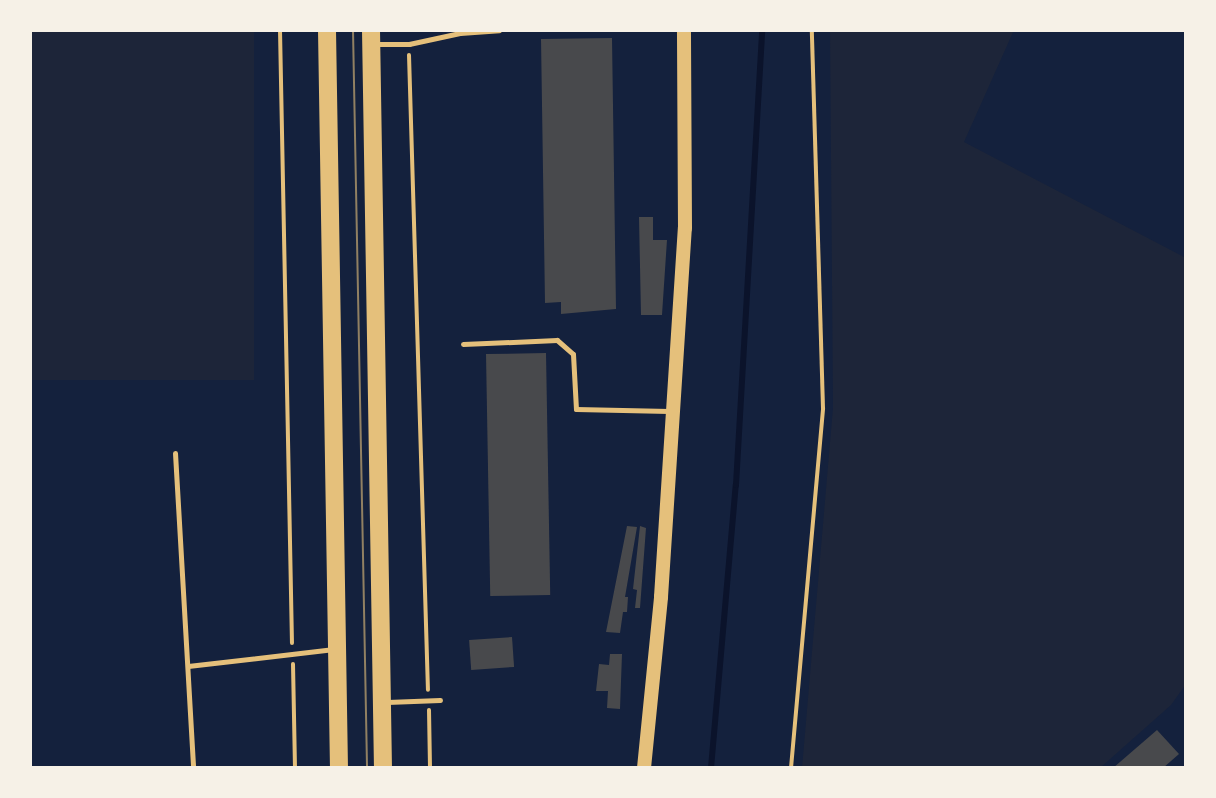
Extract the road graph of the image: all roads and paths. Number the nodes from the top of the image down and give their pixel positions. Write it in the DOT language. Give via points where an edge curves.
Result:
graph roads {
  1 [pos="280,30"];
  2 [pos="327,30"];
  3 [pos="486,30"];
  4 [pos="499,30"];
  5 [pos="684,30"];
  6 [pos="812,30"];
  7 [pos="371,37"];
  8 [pos="409,44"];
  9 [pos="463,344"];
  10 [pos="670,411"];
  11 [pos="175,453"];
  12 [pos="337,649"];
  13 [pos="293,654"];
  14 [pos="188,666"];
  15 [pos="440,700"];
  16 [pos="429,701"];
  17 [pos="382,702"];
  18 [pos="193,768"];
  19 [pos="295,768"];
  20 [pos="339,768"];
  21 [pos="383,768"];
  22 [pos="430,768"];
  23 [pos="644,768"];
  24 [pos="791,768"];
  1 -- 13 [label="path"];
  2 -- 12 [label="main road"];
  3 -- 4 [label="lane"];
  3 -- 8 [label="lane"];
  5 -- 10 [label="street" via="685,228"];
  6 -- 24 [label="path" via="823,408"];
  7 -- 8 [label="lane"];
  7 -- 17 [label="main road"];
  8 -- 16 [label="path"];
  9 -- 10 [label="lane" via="557,340 573,354 576,409"];
  10 -- 23 [label="street" via="661,597"];
  11 -- 14 [label="lane"];
  12 -- 13 [label="lane"];
  12 -- 20 [label="main road"];
  13 -- 14 [label="lane"];
  13 -- 19 [label="path"];
  14 -- 18 [label="lane"];
  15 -- 16 [label="lane"];
  16 -- 17 [label="lane"];
  16 -- 22 [label="path"];
  17 -- 21 [label="main road"];
}
